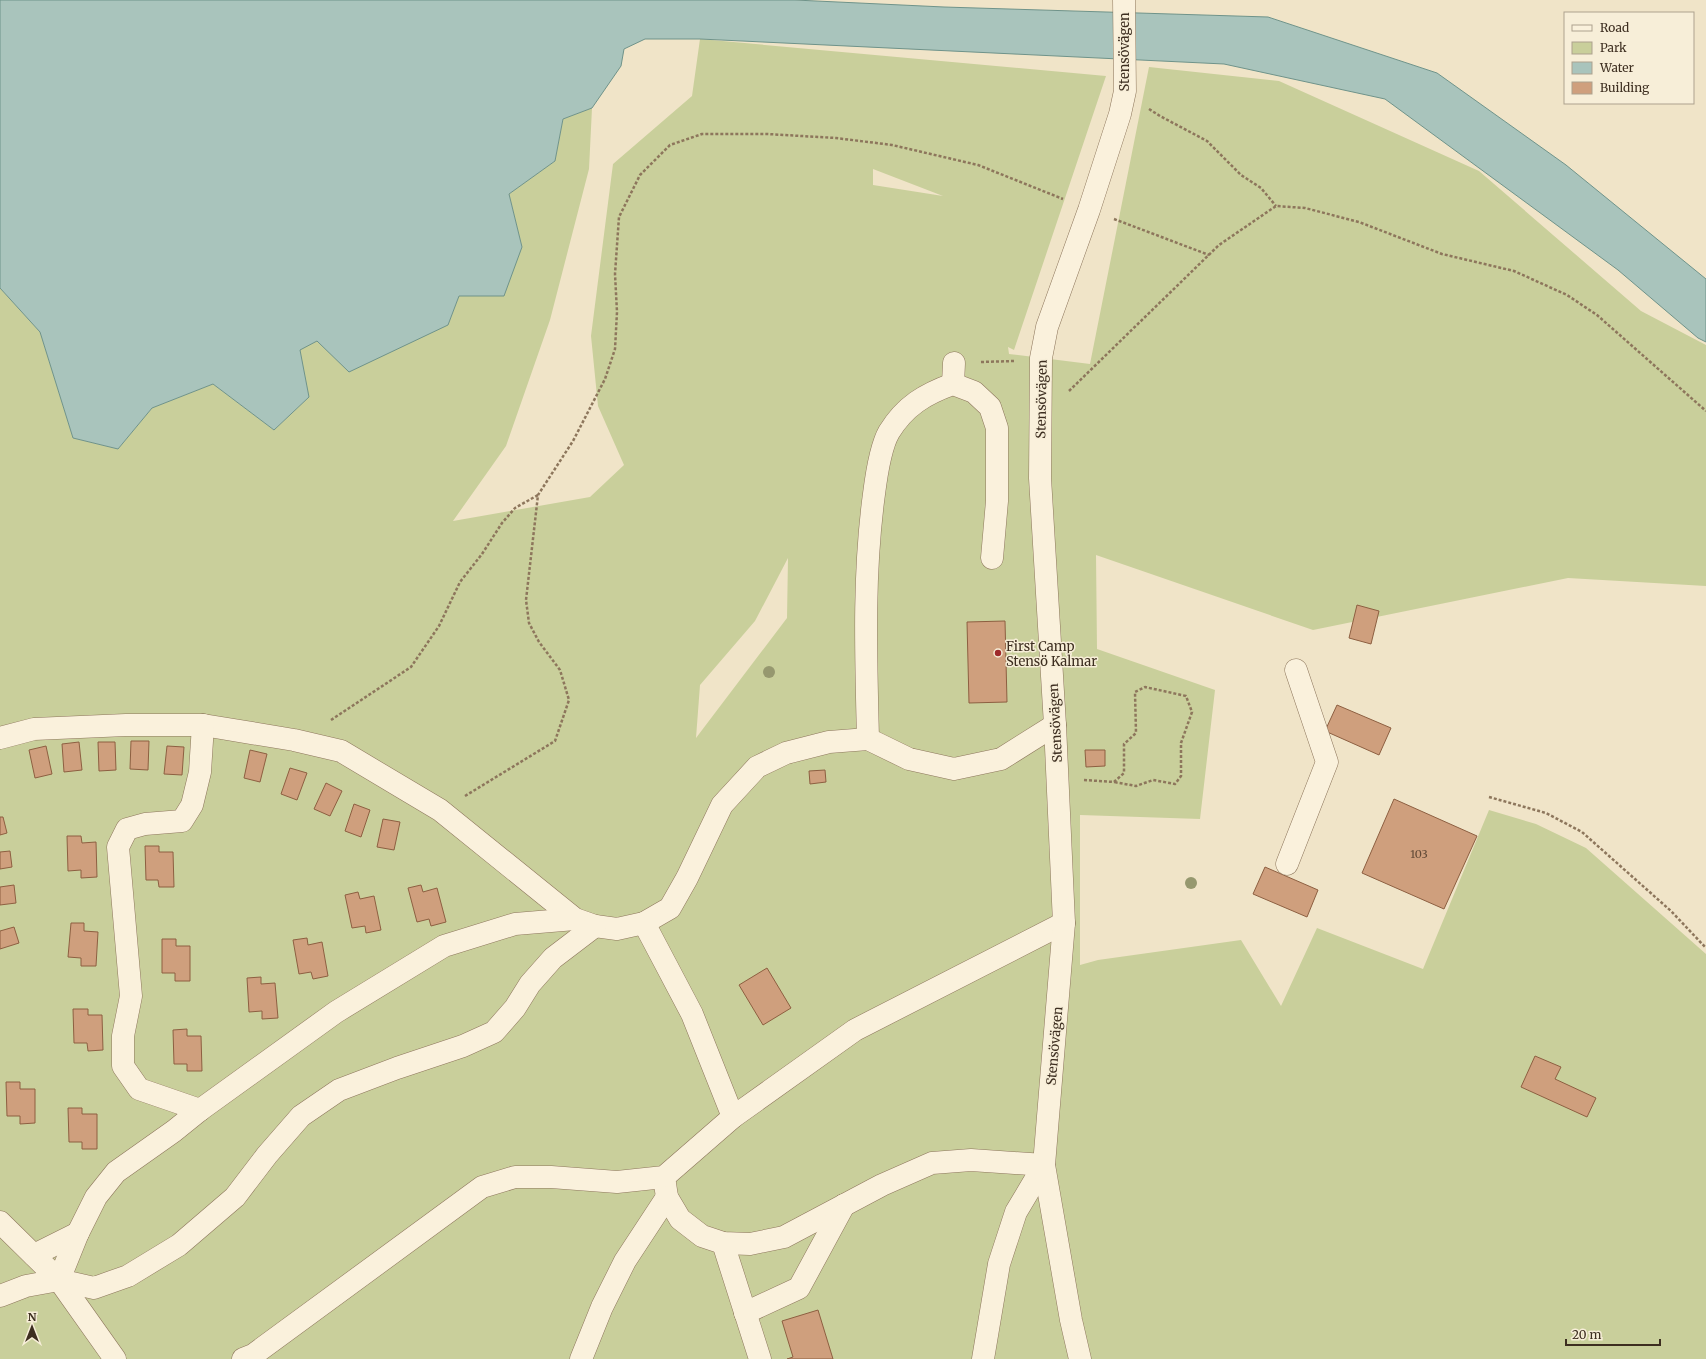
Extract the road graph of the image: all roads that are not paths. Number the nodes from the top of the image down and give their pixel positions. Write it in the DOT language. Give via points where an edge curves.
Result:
graph roads {
  1 [pos="1124,0"];
  2 [pos="954,363"];
  3 [pos="953,384"];
  4 [pos="992,558"];
  5 [pos="1296,670"];
  6 [pos="203,725"];
  7 [pos="1055,725"];
  8 [pos="0,738"];
  9 [pos="868,739"];
  10 [pos="1287,864"];
  11 [pos="575,919"];
  12 [pos="644,923"];
  13 [pos="1064,923"];
  14 [pos="595,926"];
  15 [pos="200,1110"];
  16 [pos="733,1117"];
  17 [pos="1044,1164"];
  18 [pos="665,1187"];
  19 [pos="844,1205"];
  20 [pos="0,1222"];
  21 [pos="78,1233"];
  22 [pos="723,1244"];
  23 [pos="34,1255"];
  24 [pos="59,1280"];
  25 [pos="0,1296"];
  26 [pos="745,1313"];
  27 [pos="115,1359"];
  28 [pos="243,1359"];
  29 [pos="581,1359"];
  30 [pos="760,1359"];
  31 [pos="983,1359"];
  32 [pos="1080,1359"];
  1 -- 7 [label="street, Stensövägen" via="1125,91 1120,114 1047,327 1041,358 1040,478"];
  2 -- 3 [label="street"];
  3 -- 4 [label="street" via="974,392 990,407 996,428 997,501"];
  3 -- 9 [label="street" via="930,393 904,412 888,433 878,470 869,532 867,580"];
  5 -- 10 [label="street" via="1327,762"];
  6 -- 8 [label="street" via="34,729"];
  6 -- 11 [label="street" via="294,740 340,751 440,810"];
  6 -- 15 [label="street" via="200,772 192,805 182,821 145,824 127,829 118,847 131,996 123,1036 123,1066 139,1089"];
  7 -- 9 [label="street" via="1001,759 954,769 909,759"];
  7 -- 13 [label="street, Stensövägen"];
  9 -- 12 [label="street" via="829,742 786,753 756,767 722,805 670,908"];
  11 -- 14 [label="street"];
  11 -- 15 [label="street" via="515,924 444,946 336,1012"];
  12 -- 14 [label="street" via="617,929"];
  12 -- 16 [label="street" via="692,1014"];
  13 -- 16 [label="street" via="855,1030"];
  13 -- 17 [label="street, Stensövägen"];
  14 -- 24 [label="street" via="553,958 494,1032 463,1046 339,1090 301,1116 235,1197 179,1244 128,1276 94,1288"];
  15 -- 21 [label="street" via="116,1172 96,1197"];
  16 -- 18 [label="street"];
  17 -- 19 [label="street" via="971,1160 932,1164 882,1185"];
  17 -- 31 [label="street" via="1016,1212 999,1264"];
  17 -- 32 [label="street, Stensövägen"];
  18 -- 22 [label="street" via="680,1219 702,1236"];
  18 -- 28 [label="street" via="550,1177 515,1177 482,1187 253,1355"];
  18 -- 29 [label="street" via="602,1307"];
  19 -- 22 [label="street" via="784,1237 750,1244"];
  19 -- 26 [label="street" via="799,1288"];
  20 -- 23 [label="street"];
  21 -- 23 [label="street"];
  21 -- 24 [label="street"];
  22 -- 26 [label="street"];
  23 -- 24 [label="street"];
  24 -- 25 [label="street" via="26,1286"];
  24 -- 27 [label="street"];
  26 -- 30 [label="street"];
}
